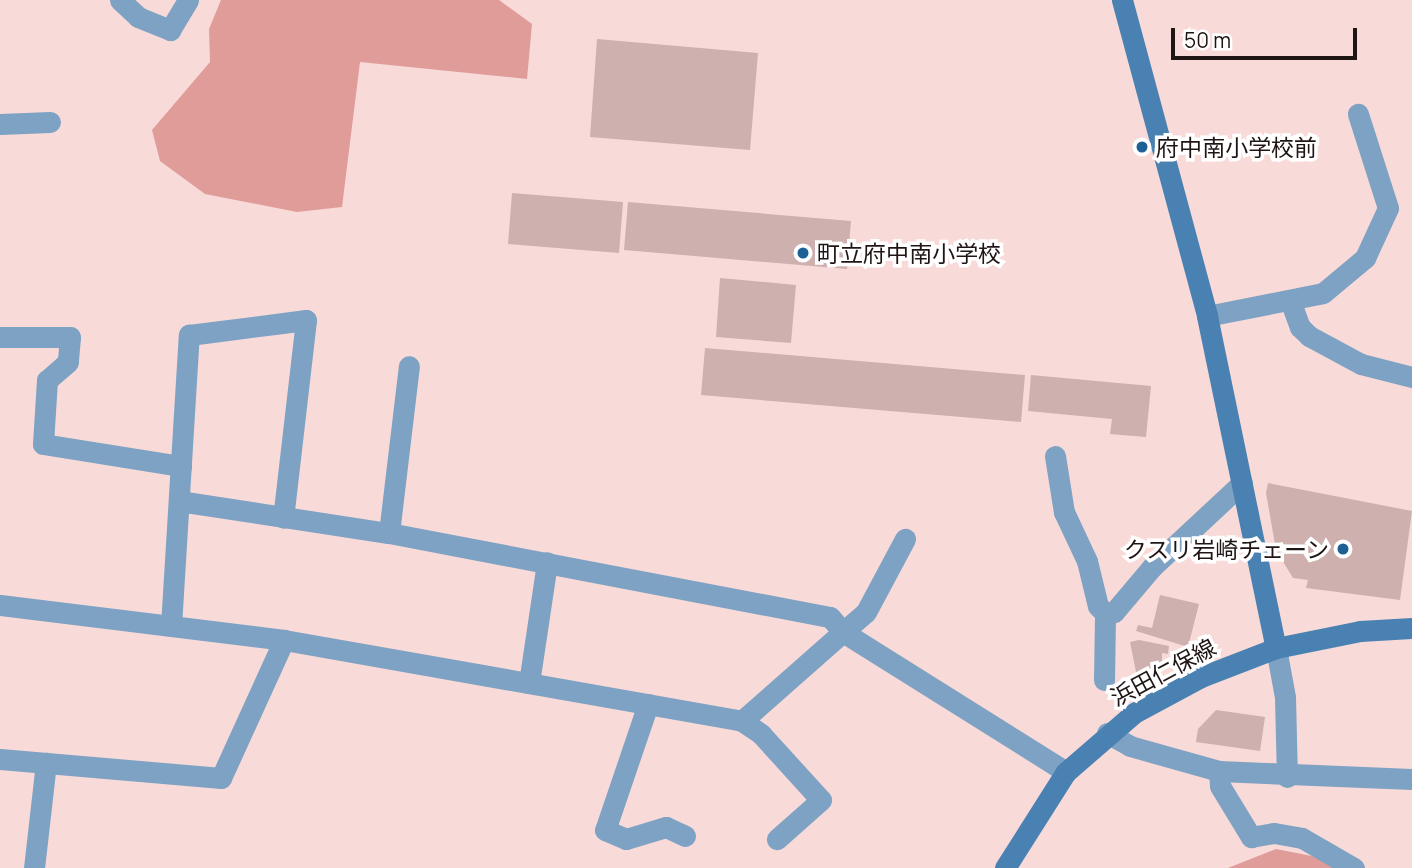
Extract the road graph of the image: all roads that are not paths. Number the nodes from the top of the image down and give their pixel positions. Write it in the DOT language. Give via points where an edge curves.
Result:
graph roads {
  1 [pos="120,0"];
  2 [pos="188,0"];
  3 [pos="1122,0"];
  4 [pos="1358,114"];
  5 [pos="50,122"];
  6 [pos="0,124"];
  7 [pos="1290,300"];
  8 [pos="1207,316"];
  9 [pos="0,337"];
  10 [pos="410,366"];
  11 [pos="1412,377"];
  12 [pos="1055,456"];
  13 [pos="181,466"];
  14 [pos="1242,483"];
  15 [pos="179,502"];
  16 [pos="283,518"];
  17 [pos="388,533"];
  18 [pos="905,539"];
  19 [pos="547,562"];
  20 [pos="0,605"];
  21 [pos="1105,613"];
  22 [pos="171,626"];
  23 [pos="1412,628"];
  24 [pos="843,632"];
  25 [pos="284,640"];
  26 [pos="1276,648"];
  27 [pos="1104,680"];
  28 [pos="528,683"];
  29 [pos="648,704"];
  30 [pos="742,721"];
  31 [pos="1107,733"];
  32 [pos="0,759"];
  33 [pos="46,763"];
  34 [pos="1219,771"];
  35 [pos="1066,772"];
  36 [pos="1287,777"];
  37 [pos="1412,779"];
  38 [pos="685,836"];
  39 [pos="777,839"];
  40 [pos="34,868"];
  41 [pos="1005,868"];
  42 [pos="1354,868"];
  1 -- 2 [label="street" via="138,17 170,30"];
  3 -- 8 [label="street"];
  4 -- 7 [label="street" via="1388,208 1364,258 1323,293"];
  5 -- 6 [label="street"];
  7 -- 8 [label="street"];
  7 -- 11 [label="street" via="1300,327 1309,336 1361,364"];
  8 -- 14 [label="street"];
  9 -- 13 [label="street" via="69,337 68,362 47,380 43,444"];
  10 -- 17 [label="street"];
  12 -- 21 [label="street" via="1064,512 1087,561 1098,606"];
  13 -- 15 [label="street"];
  13 -- 16 [label="street" via="189,335 306,320"];
  14 -- 21 [label="street" via="1152,567 1114,612"];
  14 -- 26 [label="street"];
  15 -- 16 [label="street"];
  15 -- 22 [label="street"];
  16 -- 17 [label="street"];
  17 -- 19 [label="street"];
  18 -- 24 [label="street" via="866,612"];
  19 -- 24 [label="street" via="830,617"];
  19 -- 28 [label="street"];
  20 -- 22 [label="street"];
  21 -- 27 [label="street"];
  22 -- 25 [label="street"];
  23 -- 26 [label="street, 浜田仁保線" via="1360,631"];
  24 -- 30 [label="street"];
  24 -- 35 [label="street"];
  25 -- 28 [label="street"];
  25 -- 33 [label="street" via="221,778"];
  26 -- 31 [label="street, 浜田仁保線" via="1201,677"];
  26 -- 36 [label="street" via="1285,697"];
  28 -- 29 [label="street"];
  29 -- 30 [label="street"];
  29 -- 38 [label="street" via="605,830 626,839 666,827"];
  30 -- 39 [label="street" via="761,734 821,800"];
  31 -- 34 [label="street" via="1130,747"];
  31 -- 35 [label="street, 浜田仁保線"];
  32 -- 33 [label="street"];
  33 -- 40 [label="street"];
  34 -- 36 [label="street"];
  34 -- 42 [label="street" via="1220,786 1251,837 1302,838"];
  35 -- 41 [label="street, 浜田仁保線"];
  36 -- 37 [label="street"];
}
